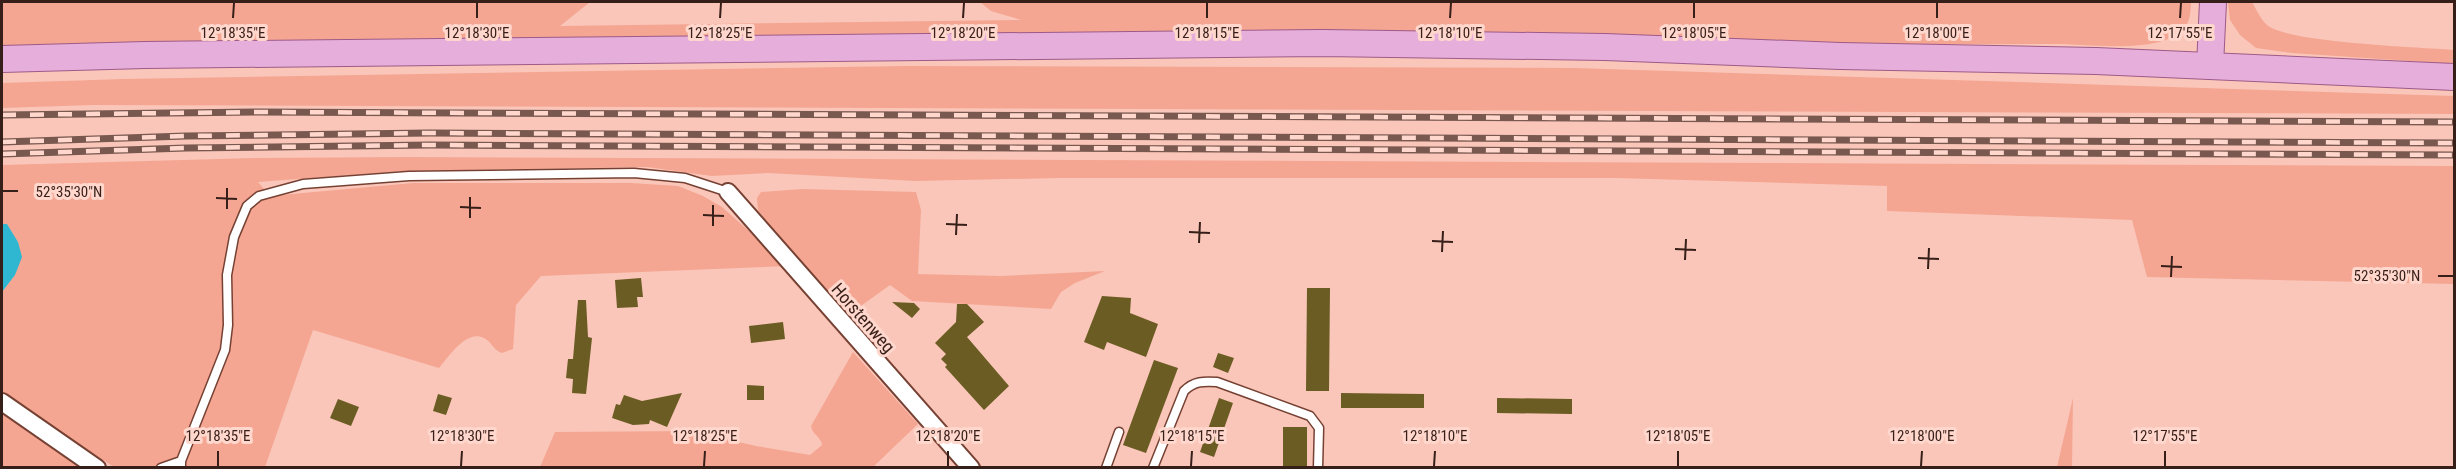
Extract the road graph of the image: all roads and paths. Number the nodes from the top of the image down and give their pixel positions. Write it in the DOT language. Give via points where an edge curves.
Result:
graph roads {
  1 [pos="2213,2"];
  2 [pos="2,59"];
  3 [pos="2210,66"];
  4 [pos="2454,77"];
  5 [pos="728,192"];
  6 [pos="2,402"];
  7 [pos="1119,432"];
  8 [pos="181,464"];
  9 [pos="97,468"];
  10 [pos="161,468"];
  11 [pos="971,468"];
  12 [pos="1106,468"];
  13 [pos="1152,468"];
  14 [pos="1318,468"];
  1 -- 3 [label="main road"];
  2 -- 3 [label="main road" via="1334,44 1605,47"];
  3 -- 4 [label="main road"];
  5 -- 8 [label="lane" via="685,178 634,173 410,176 303,184 259,196 247,206 234,237 227,275 225,350"];
  5 -- 11 [label="street, Horstenweg"];
  6 -- 9 [label="street"];
  7 -- 12 [label="lane"];
  8 -- 10 [label="lane"];
  13 -- 14 [label="lane" via="1184,391 1204,381 1217,382 1310,416 1319,428"];
}
